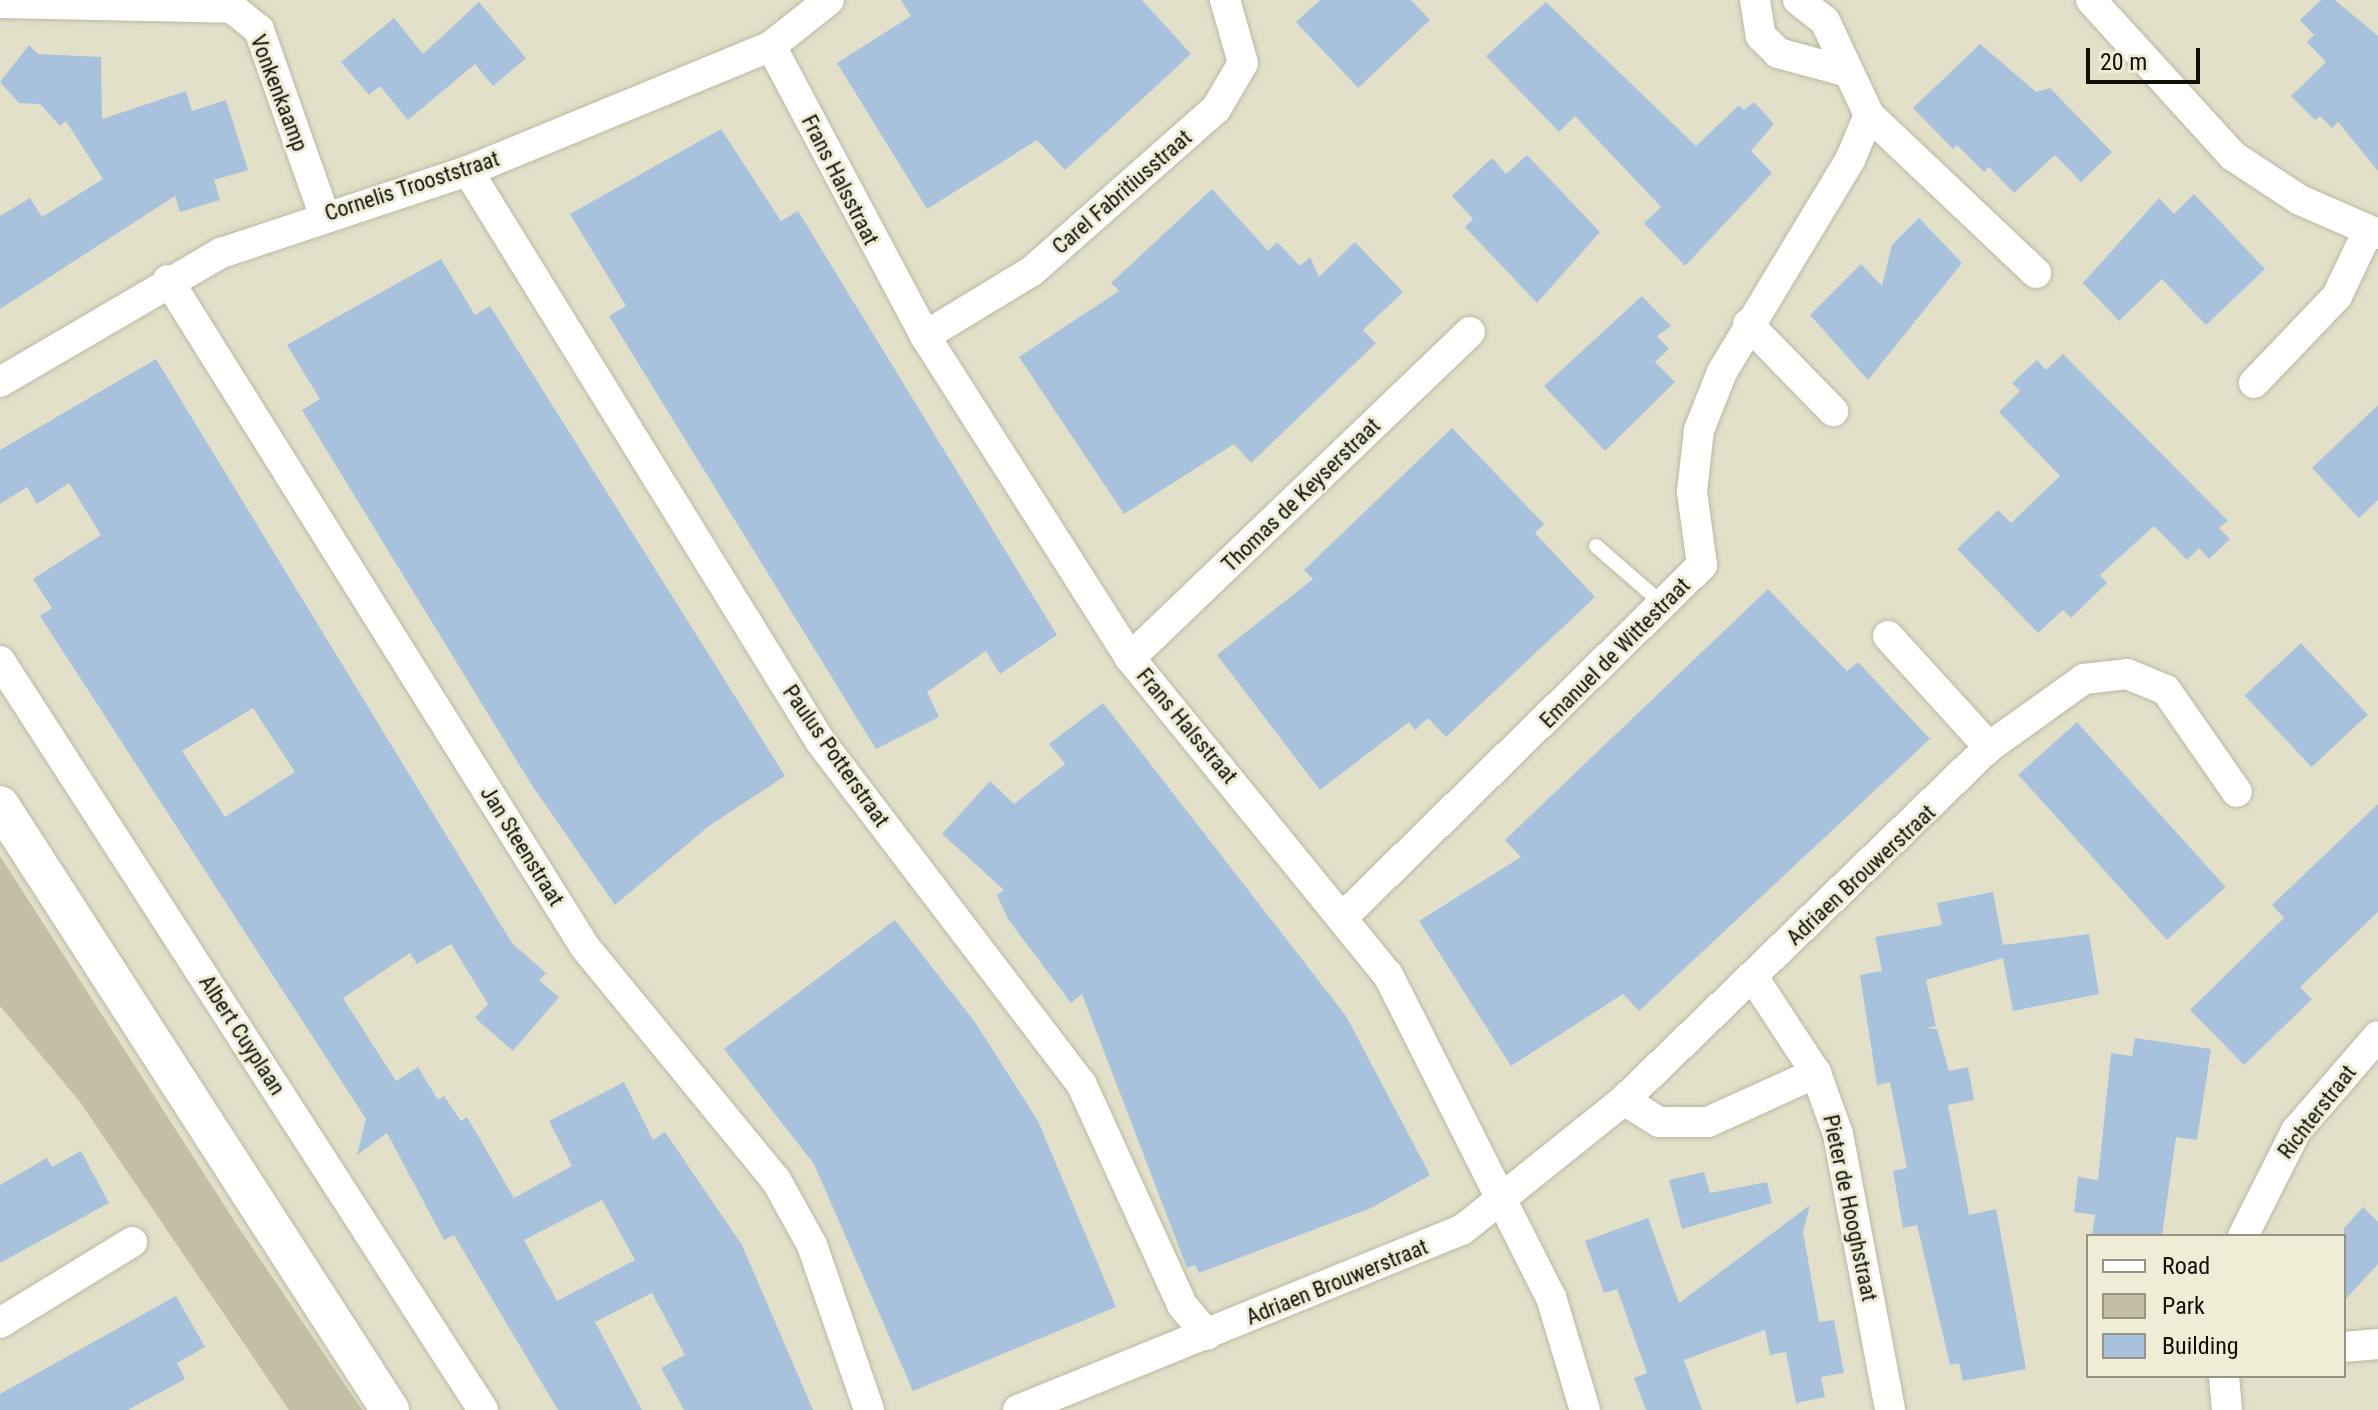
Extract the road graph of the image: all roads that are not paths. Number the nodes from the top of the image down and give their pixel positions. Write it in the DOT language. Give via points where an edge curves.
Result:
graph roads {
  1 [pos="829,0"];
  2 [pos="1225,0"];
  3 [pos="1755,0"];
  4 [pos="1798,0"];
  5 [pos="2091,0"];
  6 [pos="203,2"];
  7 [pos="0,3"];
  8 [pos="771,46"];
  9 [pos="1848,72"];
  10 [pos="1869,115"];
  11 [pos="468,171"];
  12 [pos="324,215"];
  13 [pos="2373,232"];
  14 [pos="2036,273"];
  15 [pos="168,280"];
  16 [pos="1748,324"];
  17 [pos="1470,332"];
  18 [pos="925,336"];
  19 [pos="0,382"];
  20 [pos="2254,383"];
  21 [pos="1833,411"];
  22 [pos="1596,546"];
  23 [pos="1665,607"];
  24 [pos="1888,636"];
  25 [pos="1130,658"];
  26 [pos="0,661"];
  27 [pos="1989,747"];
  28 [pos="2237,792"];
  29 [pos="0,805"];
  30 [pos="1344,916"];
  31 [pos="1753,977"];
  32 [pos="2378,1036"];
  33 [pos="1816,1073"];
  34 [pos="1624,1100"];
  35 [pos="1499,1197"];
  36 [pos="2244,1234"];
  37 [pos="132,1242"];
  38 [pos="0,1323"];
  39 [pos="1207,1335"];
  40 [pos="2378,1344"];
  41 [pos="2346,1347"];
  42 [pos="2224,1378"];
  43 [pos="390,1410"];
  44 [pos="483,1410"];
  45 [pos="869,1410"];
  46 [pos="1018,1410"];
  47 [pos="1585,1410"];
  48 [pos="1890,1410"];
  49 [pos="2227,1410"];
  1 -- 8 [label="street, Cornelis Trooststraat"];
  2 -- 18 [label="street, Carel Fabritiusstraat" via="1243,63 1216,109 1032,271"];
  3 -- 9 [label="street" via="1761,36 1778,53"];
  4 -- 9 [label="street" via="1825,21"];
  5 -- 13 [label="street" via="2233,156 2300,200"];
  6 -- 7 [label="street, Vonkenkaamp"];
  6 -- 12 [label="street, Vonkenkaamp" via="232,8 259,30"];
  8 -- 11 [label="street, Cornelis Trooststraat"];
  8 -- 18 [label="street, Frans Halsstraat"];
  9 -- 10 [label="street"];
  10 -- 14 [label="street"];
  10 -- 16 [label="street, Emanuel de Wittestraat" via="1850,160"];
  11 -- 12 [label="street, Cornelis Trooststraat"];
  11 -- 39 [label="street, Paulus Potterstraat" via="820,741 1081,1083 1182,1305"];
  12 -- 15 [label="street, Cornelis Trooststraat"];
  13 -- 20 [label="street" via="2337,296"];
  15 -- 19 [label="street, Cornelis Trooststraat"];
  15 -- 45 [label="street, Jan Steenstraat" via="585,947 776,1180 812,1245"];
  16 -- 21 [label="street"];
  16 -- 23 [label="street, Emanuel de Wittestraat" via="1699,430 1692,492 1702,565"];
  17 -- 25 [label="street, Thomas de Keyserstraat"];
  18 -- 25 [label="street, Frans Halsstraat"];
  22 -- 23 [label="lane"];
  23 -- 30 [label="street, Emanuel de Wittestraat"];
  24 -- 27 [label="street"];
  25 -- 30 [label="street, Frans Halsstraat"];
  26 -- 44 [label="street, Albert Cuyplaan"];
  27 -- 28 [label="street, Adriaen Brouwerstraat" via="2084,679 2127,674 2166,690"];
  27 -- 31 [label="street, Adriaen Brouwerstraat"];
  29 -- 43 [label="street"];
  30 -- 35 [label="street, Frans Halsstraat" via="1388,975"];
  31 -- 33 [label="street, Pieter de Hooghstraat"];
  31 -- 34 [label="street, Adriaen Brouwerstraat"];
  32 -- 36 [label="street, Richterstraat" via="2296,1131"];
  33 -- 34 [label="street" via="1708,1122 1659,1122"];
  33 -- 48 [label="street, Pieter de Hooghstraat" via="1838,1134"];
  34 -- 35 [label="street, Adriaen Brouwerstraat"];
  35 -- 39 [label="street, Adriaen Brouwerstraat" via="1462,1230"];
  35 -- 47 [label="street, Frans Halsstraat" via="1551,1297"];
  37 -- 38 [label="street"];
  39 -- 46 [label="street, Adriaen Brouwerstraat"];
  40 -- 41 [label="street"];
  42 -- 49 [label="street"];
}
